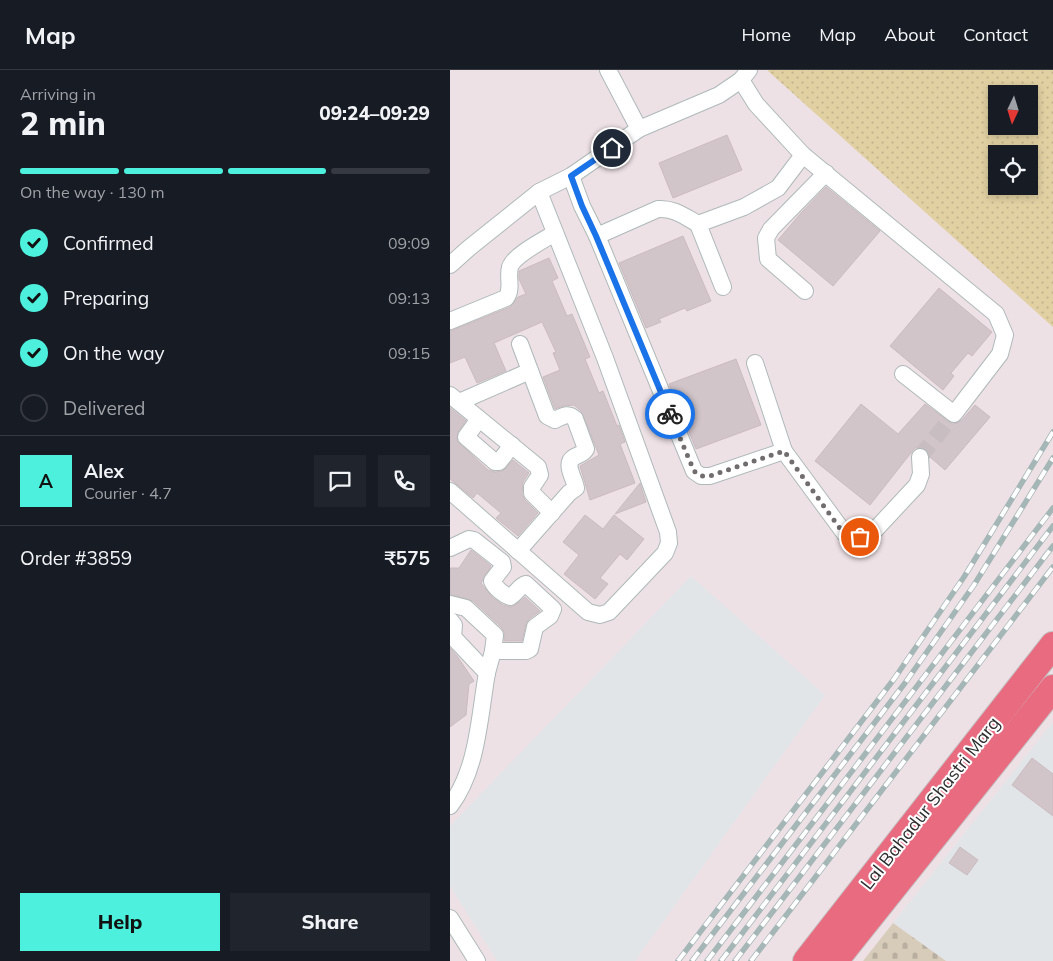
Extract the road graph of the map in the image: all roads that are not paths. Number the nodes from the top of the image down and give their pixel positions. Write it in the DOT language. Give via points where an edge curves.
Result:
graph roads {
  1 [pos="608,70"];
  2 [pos="745,75"];
  3 [pos="639,129"];
  4 [pos="803,155"];
  5 [pos="826,173"];
  6 [pos="571,176"];
  7 [pos="539,192"];
  8 [pos="698,224"];
  9 [pos="555,233"];
  10 [pos="596,236"];
  11 [pos="450,265"];
  12 [pos="723,287"];
  13 [pos="805,291"];
  14 [pos="450,321"];
  15 [pos="520,344"];
  16 [pos="755,363"];
  17 [pos="530,371"];
  18 [pos="903,374"];
  19 [pos="455,399"];
  20 [pos="479,419"];
  21 [pos="512,445"];
  22 [pos="784,451"];
  23 [pos="920,457"];
  24 [pos="450,491"];
  25 [pos="552,513"];
  26 [pos="450,548"];
  27 [pos="518,551"];
  28 [pos="450,604"];
  29 [pos="450,620"];
  30 [pos="1053,645"];
  31 [pos="493,651"];
  32 [pos="487,673"];
  33 [pos="1044,675"];
  34 [pos="1053,688"];
  35 [pos="450,806"];
  36 [pos="890,873"];
  37 [pos="450,918"];
  38 [pos="809,960"];
  39 [pos="477,961"];
  40 [pos="835,961"];
  1 -- 3 [label="street"];
  2 -- 3 [label="street" via="719,95"];
  2 -- 4 [label="street" via="756,104"];
  3 -- 6 [label="street"];
  4 -- 5 [label="street"];
  4 -- 8 [label="street" via="778,188 744,207"];
  5 -- 13 [label="street" via="766,238 768,258"];
  5 -- 18 [label="street" via="996,314 1005,335 1000,354 954,414"];
  6 -- 7 [label="street"];
  6 -- 10 [label="street"];
  7 -- 9 [label="street"];
  7 -- 11 [label="street"];
  8 -- 10 [label="street" via="676,211 658,209"];
  8 -- 12 [label="street"];
  9 -- 14 [label="street" via="514,260 510,268 510,294 506,298"];
  9 -- 27 [label="street" via="605,358 668,532 669,543 665,553 640,580 609,612 600,615 588,612"];
  10 -- 22 [label="street" via="694,471 701,476 710,476"];
  15 -- 17 [label="street"];
  16 -- 22 [label="street"];
  17 -- 19 [label="street"];
  17 -- 25 [label="street" via="548,416 555,420 571,415 586,445 584,452 570,462 576,488"];
  19 -- 20 [label="street"];
  20 -- 21 [label="street"];
  20 -- 21 [label="street" via="466,438 495,462 499,462"];
  21 -- 25 [label="street" via="538,467 540,475 532,492"];
  22 -- 23 [label="street" via="844,534 860,537 875,530 917,485 921,474"];
  24 -- 27 [label="street"];
  25 -- 27 [label="street"];
  26 -- 31 [label="street" via="469,539 474,540 502,562 503,567 492,581 500,590 510,597 526,584 553,609 550,616 535,627 530,649 526,652"];
  28 -- 31 [label="street" via="466,608 496,635"];
  29 -- 32 [label="street" via="454,625 453,637"];
  30 -- 33 [label="main road, Lal Bahadur Shastri Marg"];
  31 -- 32 [label="street"];
  32 -- 35 [label="street" via="471,767"];
  33 -- 36 [label="main road, Lal Bahadur Shastri Marg"];
  34 -- 36 [label="main road, Lal Bahadur Shastri Marg"];
  36 -- 38 [label="main road, Lal Bahadur Shastri Marg"];
  36 -- 40 [label="main road, Lal Bahadur Shastri Marg"];
  37 -- 39 [label="street"];
}
